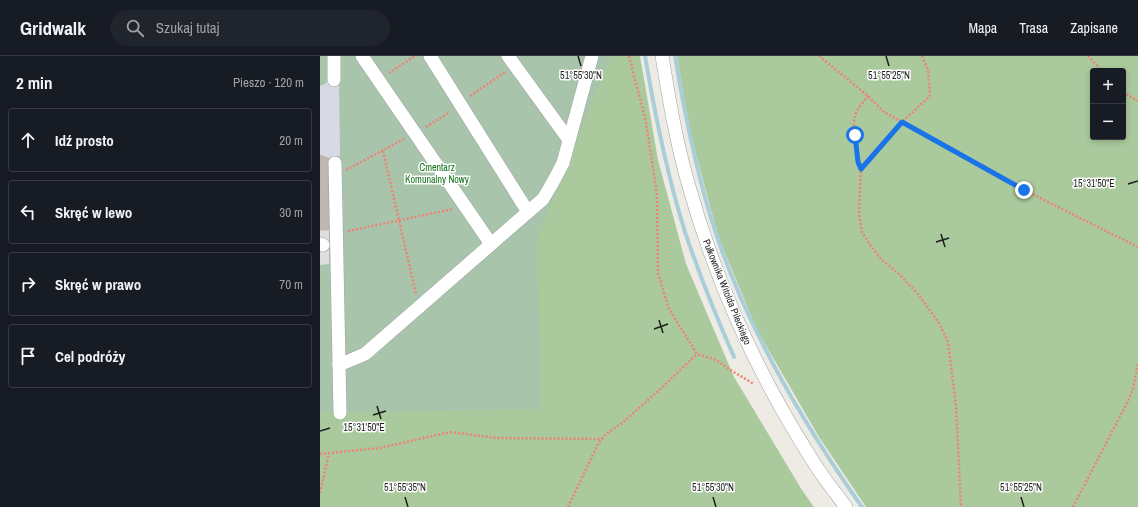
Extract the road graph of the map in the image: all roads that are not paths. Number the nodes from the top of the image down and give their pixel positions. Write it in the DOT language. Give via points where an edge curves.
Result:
graph roads {
  1 [pos="334,56"];
  2 [pos="362,56"];
  3 [pos="430,56"];
  4 [pos="592,56"];
  5 [pos="662,56"];
  6 [pos="512,61"];
  7 [pos="334,80"];
  8 [pos="569,140"];
  9 [pos="335,169"];
  10 [pos="528,212"];
  11 [pos="491,244"];
  12 [pos="339,365"];
  13 [pos="340,413"];
  14 [pos="846,507"];
  1 -- 7 [label="street"];
  2 -- 11 [label="street" via="420,130"];
  3 -- 10 [label="street"];
  4 -- 8 [label="street"];
  5 -- 14 [label="street, Pułkownika Witolda Pileckiego" via="670,107 688,183 707,244 730,302 749,346 790,425"];
  6 -- 8 [label="street"];
  8 -- 10 [label="street" via="563,163 553,182 543,199"];
  9 -- 12 [label="street"];
  10 -- 11 [label="street"];
  11 -- 12 [label="street" via="365,354"];
  12 -- 13 [label="street"];
}
